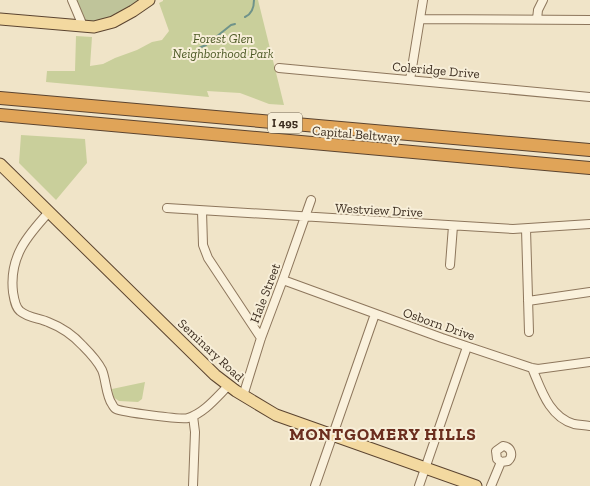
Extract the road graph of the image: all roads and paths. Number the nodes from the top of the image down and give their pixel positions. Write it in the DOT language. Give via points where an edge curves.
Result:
graph roads {
  1 [pos="72,0"];
  2 [pos="149,0"];
  3 [pos="423,0"];
  4 [pos="544,0"];
  5 [pos="537,19"];
  6 [pos="0,20"];
  7 [pos="420,20"];
  8 [pos="590,20"];
  9 [pos="83,26"];
  10 [pos="279,68"];
  11 [pos="410,80"];
  12 [pos="590,97"];
  13 [pos="0,98"];
  14 [pos="0,115"];
  15 [pos="590,149"];
  16 [pos="528,163"];
  17 [pos="0,164"];
  18 [pos="590,168"];
  19 [pos="590,175"];
  20 [pos="311,200"];
  21 [pos="167,208"];
  22 [pos="202,211"];
  23 [pos="48,212"];
  24 [pos="305,217"];
  25 [pos="590,224"];
  26 [pos="453,226"];
  27 [pos="526,229"];
  28 [pos="450,265"];
  29 [pos="283,280"];
  30 [pos="590,292"];
  31 [pos="528,301"];
  32 [pos="375,314"];
  33 [pos="529,332"];
  34 [pos="260,338"];
  35 [pos="467,346"];
  36 [pos="590,362"];
  37 [pos="532,368"];
  38 [pos="228,386"];
  39 [pos="243,396"];
  40 [pos="193,416"];
  41 [pos="590,426"];
  42 [pos="333,435"];
  43 [pos="500,462"];
  44 [pos="425,468"];
  45 [pos="193,486"];
  46 [pos="315,486"];
  47 [pos="419,486"];
  48 [pos="476,486"];
  49 [pos="491,486"];
  1 -- 9 [label="street"];
  2 -- 9 [label="main road" via="113,22 94,27"];
  3 -- 7 [label="street"];
  4 -- 5 [label="street" via="538,10"];
  5 -- 7 [label="street"];
  5 -- 8 [label="street"];
  6 -- 9 [label="main road"];
  7 -- 11 [label="street"];
  10 -- 11 [label="street, Coleridge Drive"];
  11 -- 12 [label="street, Coleridge Drive"];
  13 -- 15 [label="highway, Capital Beltway / I 495"];
  14 -- 16 [label="highway, Capital Beltway / I 495"];
  16 -- 18 [label="highway, Capital Beltway / I 495"];
  16 -- 19 [label="highway" via="537,171"];
  17 -- 23 [label="main road, Seminary Road"];
  20 -- 24 [label="street, Hale Street"];
  21 -- 22 [label="street, Westview Drive"];
  22 -- 24 [label="street, Westview Drive"];
  22 -- 34 [label="street" via="203,245 208,258"];
  23 -- 38 [label="main road, Seminary Road"];
  23 -- 40 [label="street" via="26,238 17,257 12,284 14,301 19,311 49,322 74,337 93,356 102,370 111,403 116,408 181,419"];
  24 -- 26 [label="street, Westview Drive"];
  24 -- 29 [label="street, Hale Street"];
  25 -- 27 [label="street, Westview Drive"];
  26 -- 27 [label="street, Westview Drive"];
  26 -- 28 [label="street"];
  27 -- 31 [label="street"];
  29 -- 32 [label="street, Osborn Drive"];
  29 -- 34 [label="street, Hale Street"];
  30 -- 31 [label="street"];
  31 -- 33 [label="street"];
  32 -- 35 [label="street, Osborn Drive"];
  32 -- 42 [label="street"];
  34 -- 39 [label="street, Hale Street"];
  35 -- 37 [label="street, Osborn Drive"];
  35 -- 44 [label="street"];
  36 -- 37 [label="street, Osborn Drive"];
  37 -- 41 [label="street" via="549,406 562,418"];
  38 -- 39 [label="main road, Seminary Road"];
  38 -- 40 [label="street" via="207,407"];
  39 -- 42 [label="main road, Seminary Road" via="276,415"];
  40 -- 45 [label="street"];
  42 -- 44 [label="main road, Seminary Road"];
  42 -- 46 [label="street"];
  43 -- 49 [label="street"];
  44 -- 47 [label="street"];
  44 -- 48 [label="main road, Seminary Road"];
}
